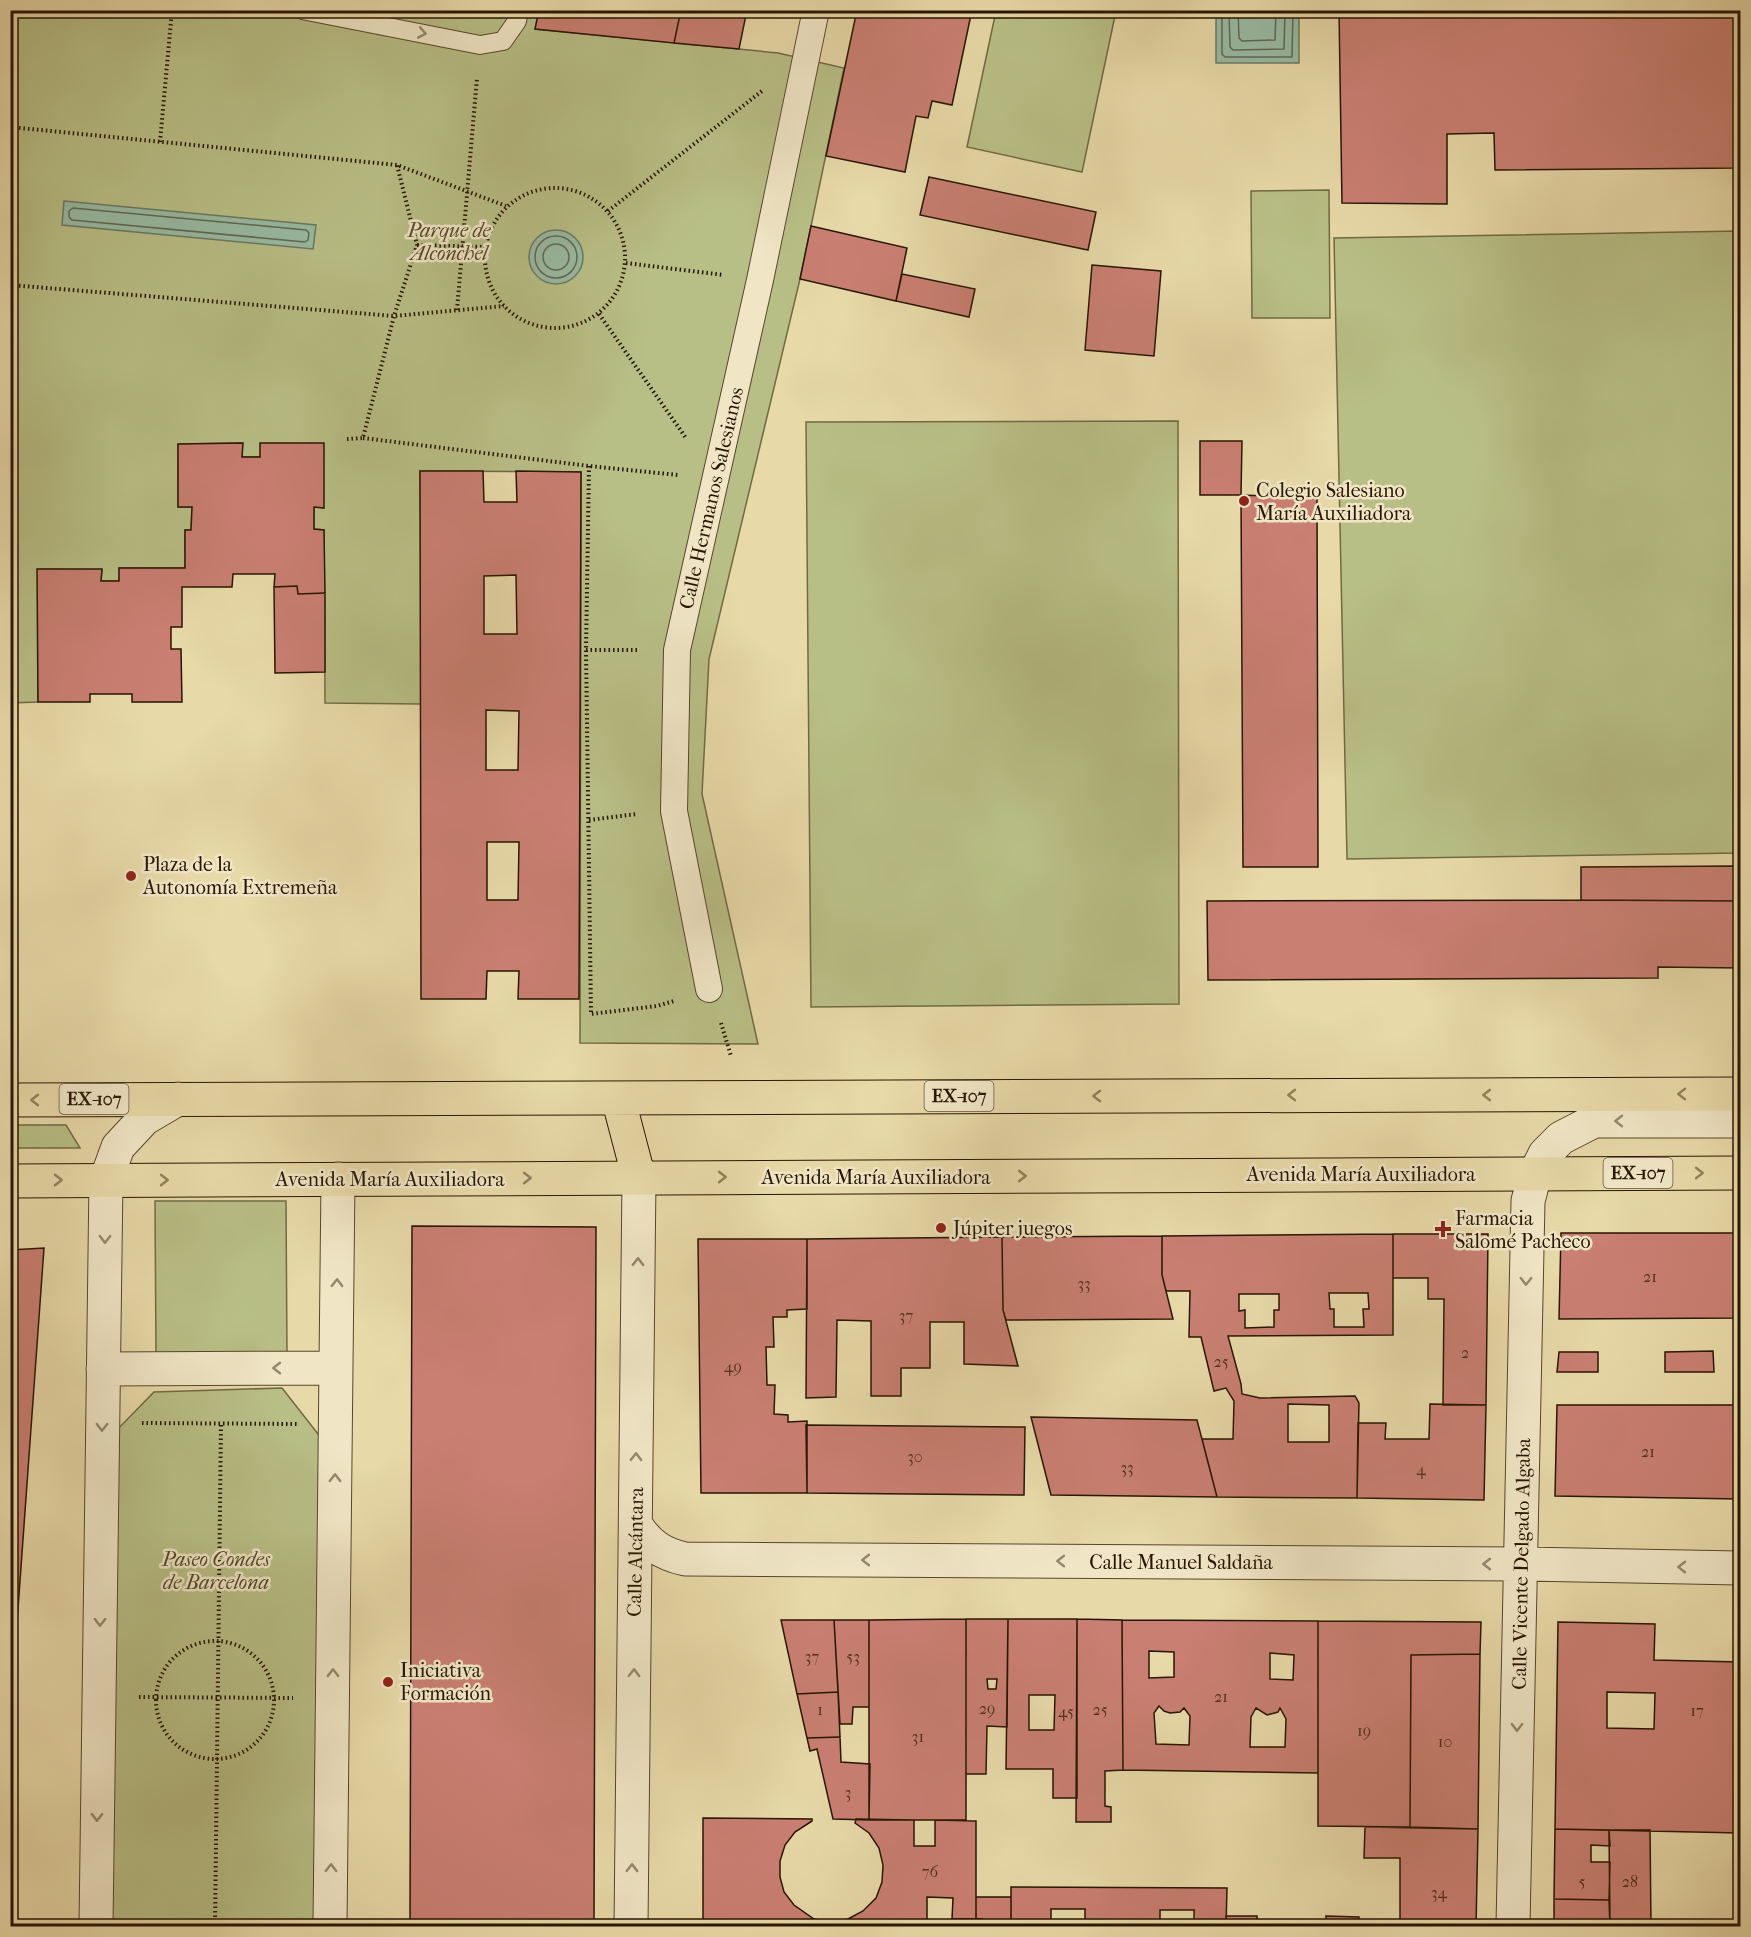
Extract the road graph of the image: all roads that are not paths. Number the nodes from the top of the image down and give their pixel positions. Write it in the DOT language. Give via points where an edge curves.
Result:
graph roads {
  1 [pos="302,10"];
  2 [pos="519,10"];
  3 [pos="816,10"];
  4 [pos="709,989"];
  5 [pos="1740,1094"];
  6 [pos="618,1098"];
  7 [pos="178,1099"];
  8 [pos="10,1100"];
  9 [pos="1740,1121"];
  10 [pos="1740,1173"];
  11 [pos="639,1178"];
  12 [pos="338,1179"];
  13 [pos="10,1180"];
  14 [pos="106,1180"];
  15 [pos="1531,1187"];
  16 [pos="336,1368"];
  17 [pos="103,1369"];
  18 [pos="636,1525"];
  19 [pos="1520,1564"];
  20 [pos="1740,1568"];
  21 [pos="96,1926"];
  22 [pos="330,1926"];
  23 [pos="631,1926"];
  24 [pos="1513,1926"];
  1 -- 2 [label="lane, one-way" via="480,45 503,41 517,21"];
  3 -- 4 [label="street, Calle Hermanos Salesianos" via="677,651 674,811"];
  5 -- 6 [label="main road, EX-107, one-way"];
  6 -- 7 [label="main road, EX-107"];
  6 -- 11 [label="main road"];
  7 -- 8 [label="main road, EX-107, one-way"];
  7 -- 14 [label="street" via="144,1119 118,1147"];
  9 -- 15 [label="street, one-way" via="1594,1121 1561,1138 1545,1155"];
  15 -- 10 [label="main road, Avenida María Auxiliadora / EX-107, one-way"];
  12 -- 11 [label="main road, Avenida María Auxiliadora / EX-107, one-way"];
  11 -- 15 [label="main road, Avenida María Auxiliadora / EX-107, one-way"];
  18 -- 11 [label="street, Calle Alcántara, one-way"];
  14 -- 12 [label="main road, Avenida María Auxiliadora / EX-107, one-way"];
  16 -- 12 [label="street, one-way"];
  13 -- 14 [label="main road, Avenida María Auxiliadora / EX-107, one-way"];
  14 -- 17 [label="street, one-way"];
  15 -- 19 [label="street, Calle Vicente Delgado Algaba, one-way"];
  16 -- 17 [label="street, one-way"];
  22 -- 16 [label="street, one-way"];
  17 -- 21 [label="street, one-way"];
  19 -- 18 [label="street, Calle Manuel Saldaña, one-way" via="685,1559 656,1548"];
  23 -- 18 [label="street, Calle Alcántara, one-way"];
  20 -- 19 [label="street, Calle Manuel Saldaña, one-way"];
  19 -- 24 [label="street, Calle Vicente Delgado Algaba, one-way"];
}
